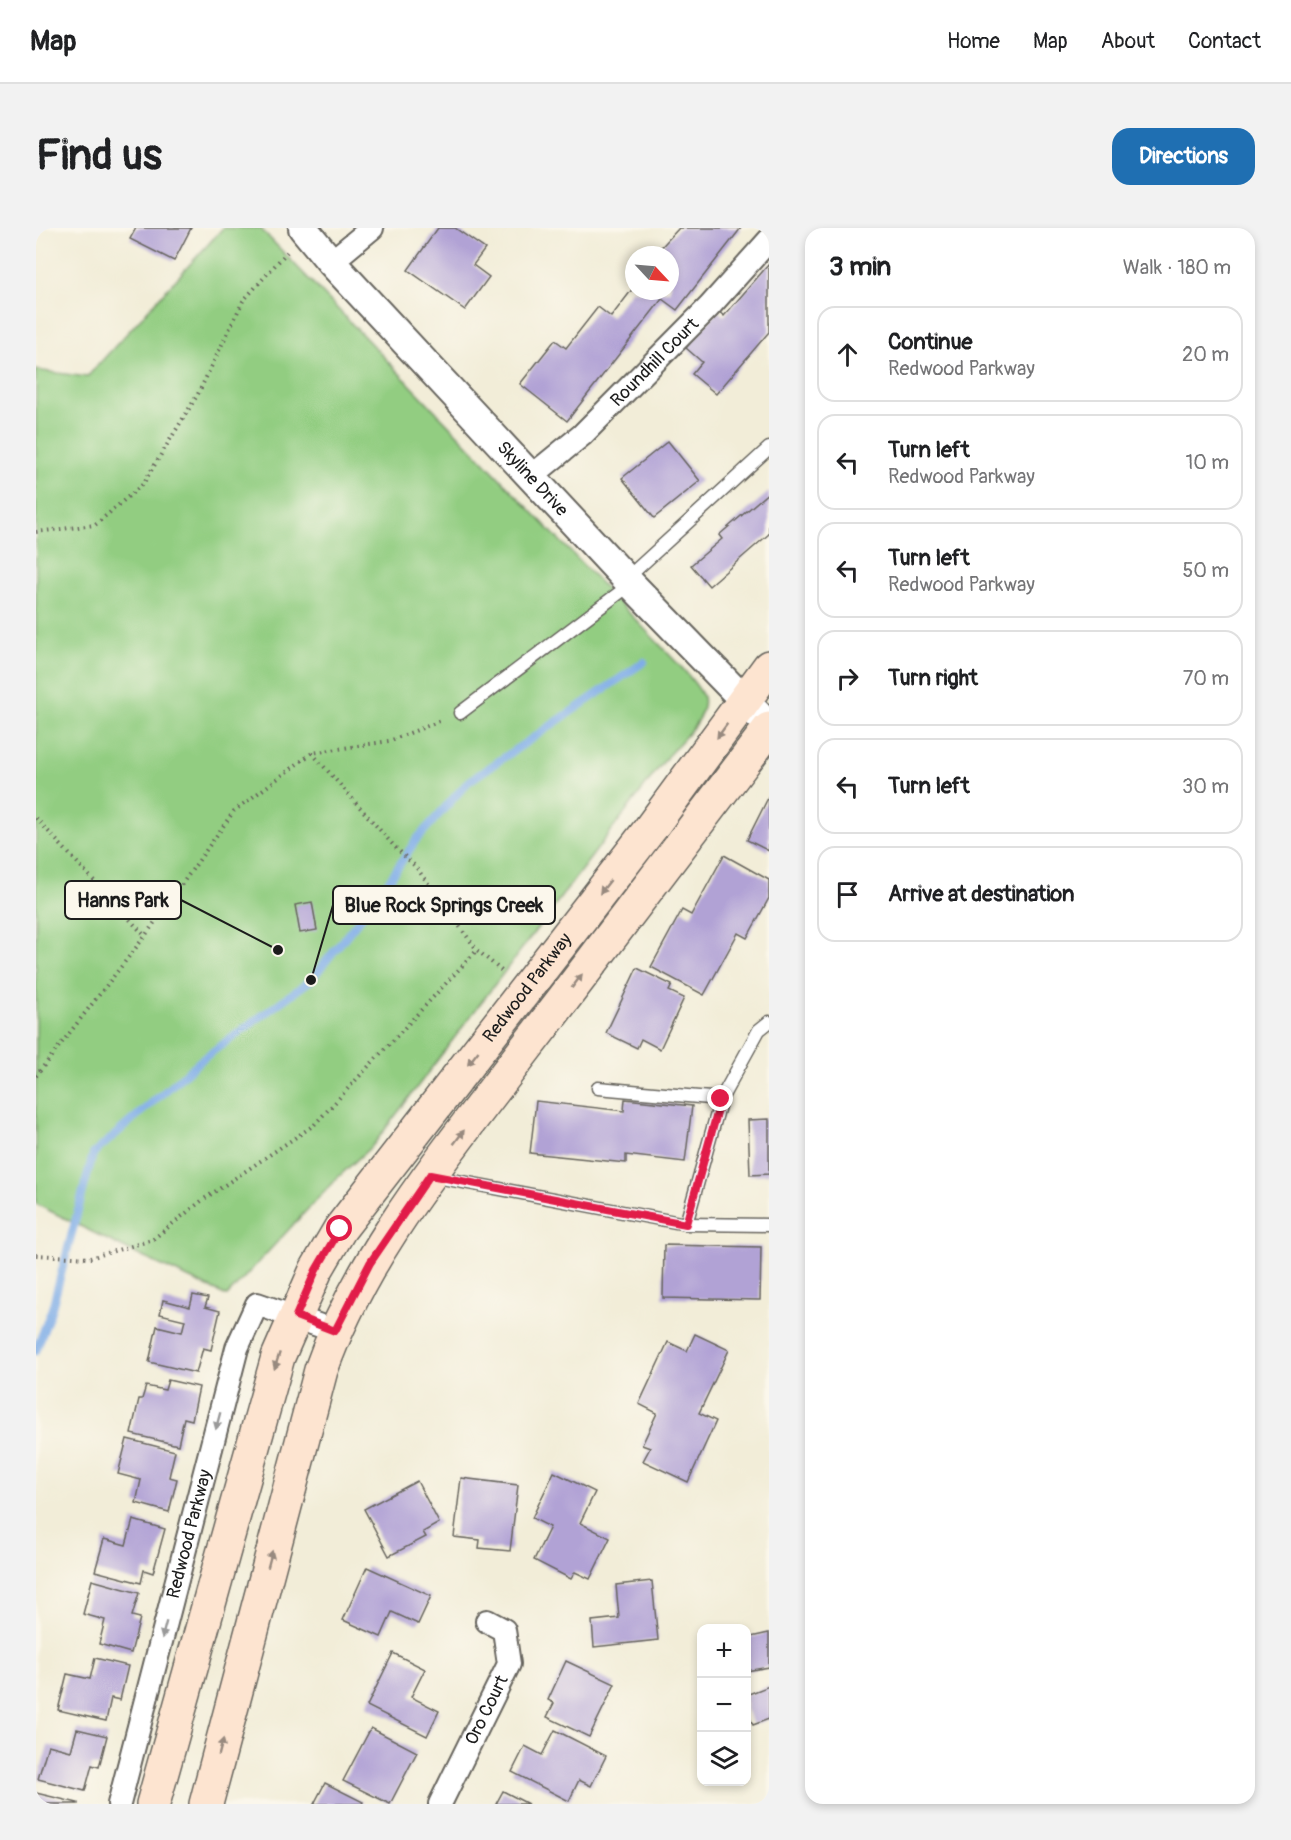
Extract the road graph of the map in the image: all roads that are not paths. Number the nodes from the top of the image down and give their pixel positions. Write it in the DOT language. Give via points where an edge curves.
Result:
graph roads {
  1 [pos="372,228"];
  2 [pos="304,229"];
  3 [pos="769,240"];
  4 [pos="331,262"];
  5 [pos="769,448"];
  6 [pos="532,475"];
  7 [pos="629,581"];
  8 [pos="769,667"];
  9 [pos="744,701"];
  10 [pos="460,712"];
  11 [pos="769,727"];
  12 [pos="769,1022"];
  13 [pos="598,1088"];
  14 [pos="721,1099"];
  15 [pos="430,1175"];
  16 [pos="686,1224"];
  17 [pos="769,1225"];
  18 [pos="296,1316"];
  19 [pos="335,1331"];
  20 [pos="487,1621"];
  21 [pos="119,1804"];
  22 [pos="153,1804"];
  23 [pos="206,1804"];
  24 [pos="440,1804"];
  1 -- 4 [label="street"];
  2 -- 4 [label="street, Skyline Drive"];
  3 -- 6 [label="street, Roundhill Court" via="709,307 582,435"];
  4 -- 6 [label="street, Skyline Drive"];
  5 -- 7 [label="lane"];
  6 -- 7 [label="street, Skyline Drive"];
  7 -- 9 [label="street, Skyline Drive"];
  7 -- 10 [label="lane"];
  8 -- 9 [label="main road, Redwood Parkway"];
  9 -- 11 [label="street, Skyline Drive"];
  9 -- 18 [label="main road, Redwood Parkway, one-way" via="650,830 340,1229"];
  15 -- 11 [label="main road, Redwood Parkway, one-way"];
  12 -- 14 [label="lane" via="759,1030"];
  13 -- 14 [label="lane"];
  14 -- 16 [label="lane"];
  15 -- 16 [label="lane"];
  15 -- 19 [label="main road, Redwood Parkway" via="370,1263"];
  16 -- 17 [label="lane"];
  18 -- 19 [label="street, Redwood Parkway"];
  18 -- 21 [label="street, Redwood Parkway, one-way" via="257,1304 237,1348"];
  18 -- 22 [label="main road, Redwood Parkway, one-way" via="278,1357"];
  23 -- 19 [label="main road, Redwood Parkway, one-way"];
  20 -- 24 [label="street, Oro Court" via="504,1630 509,1664"];
}
